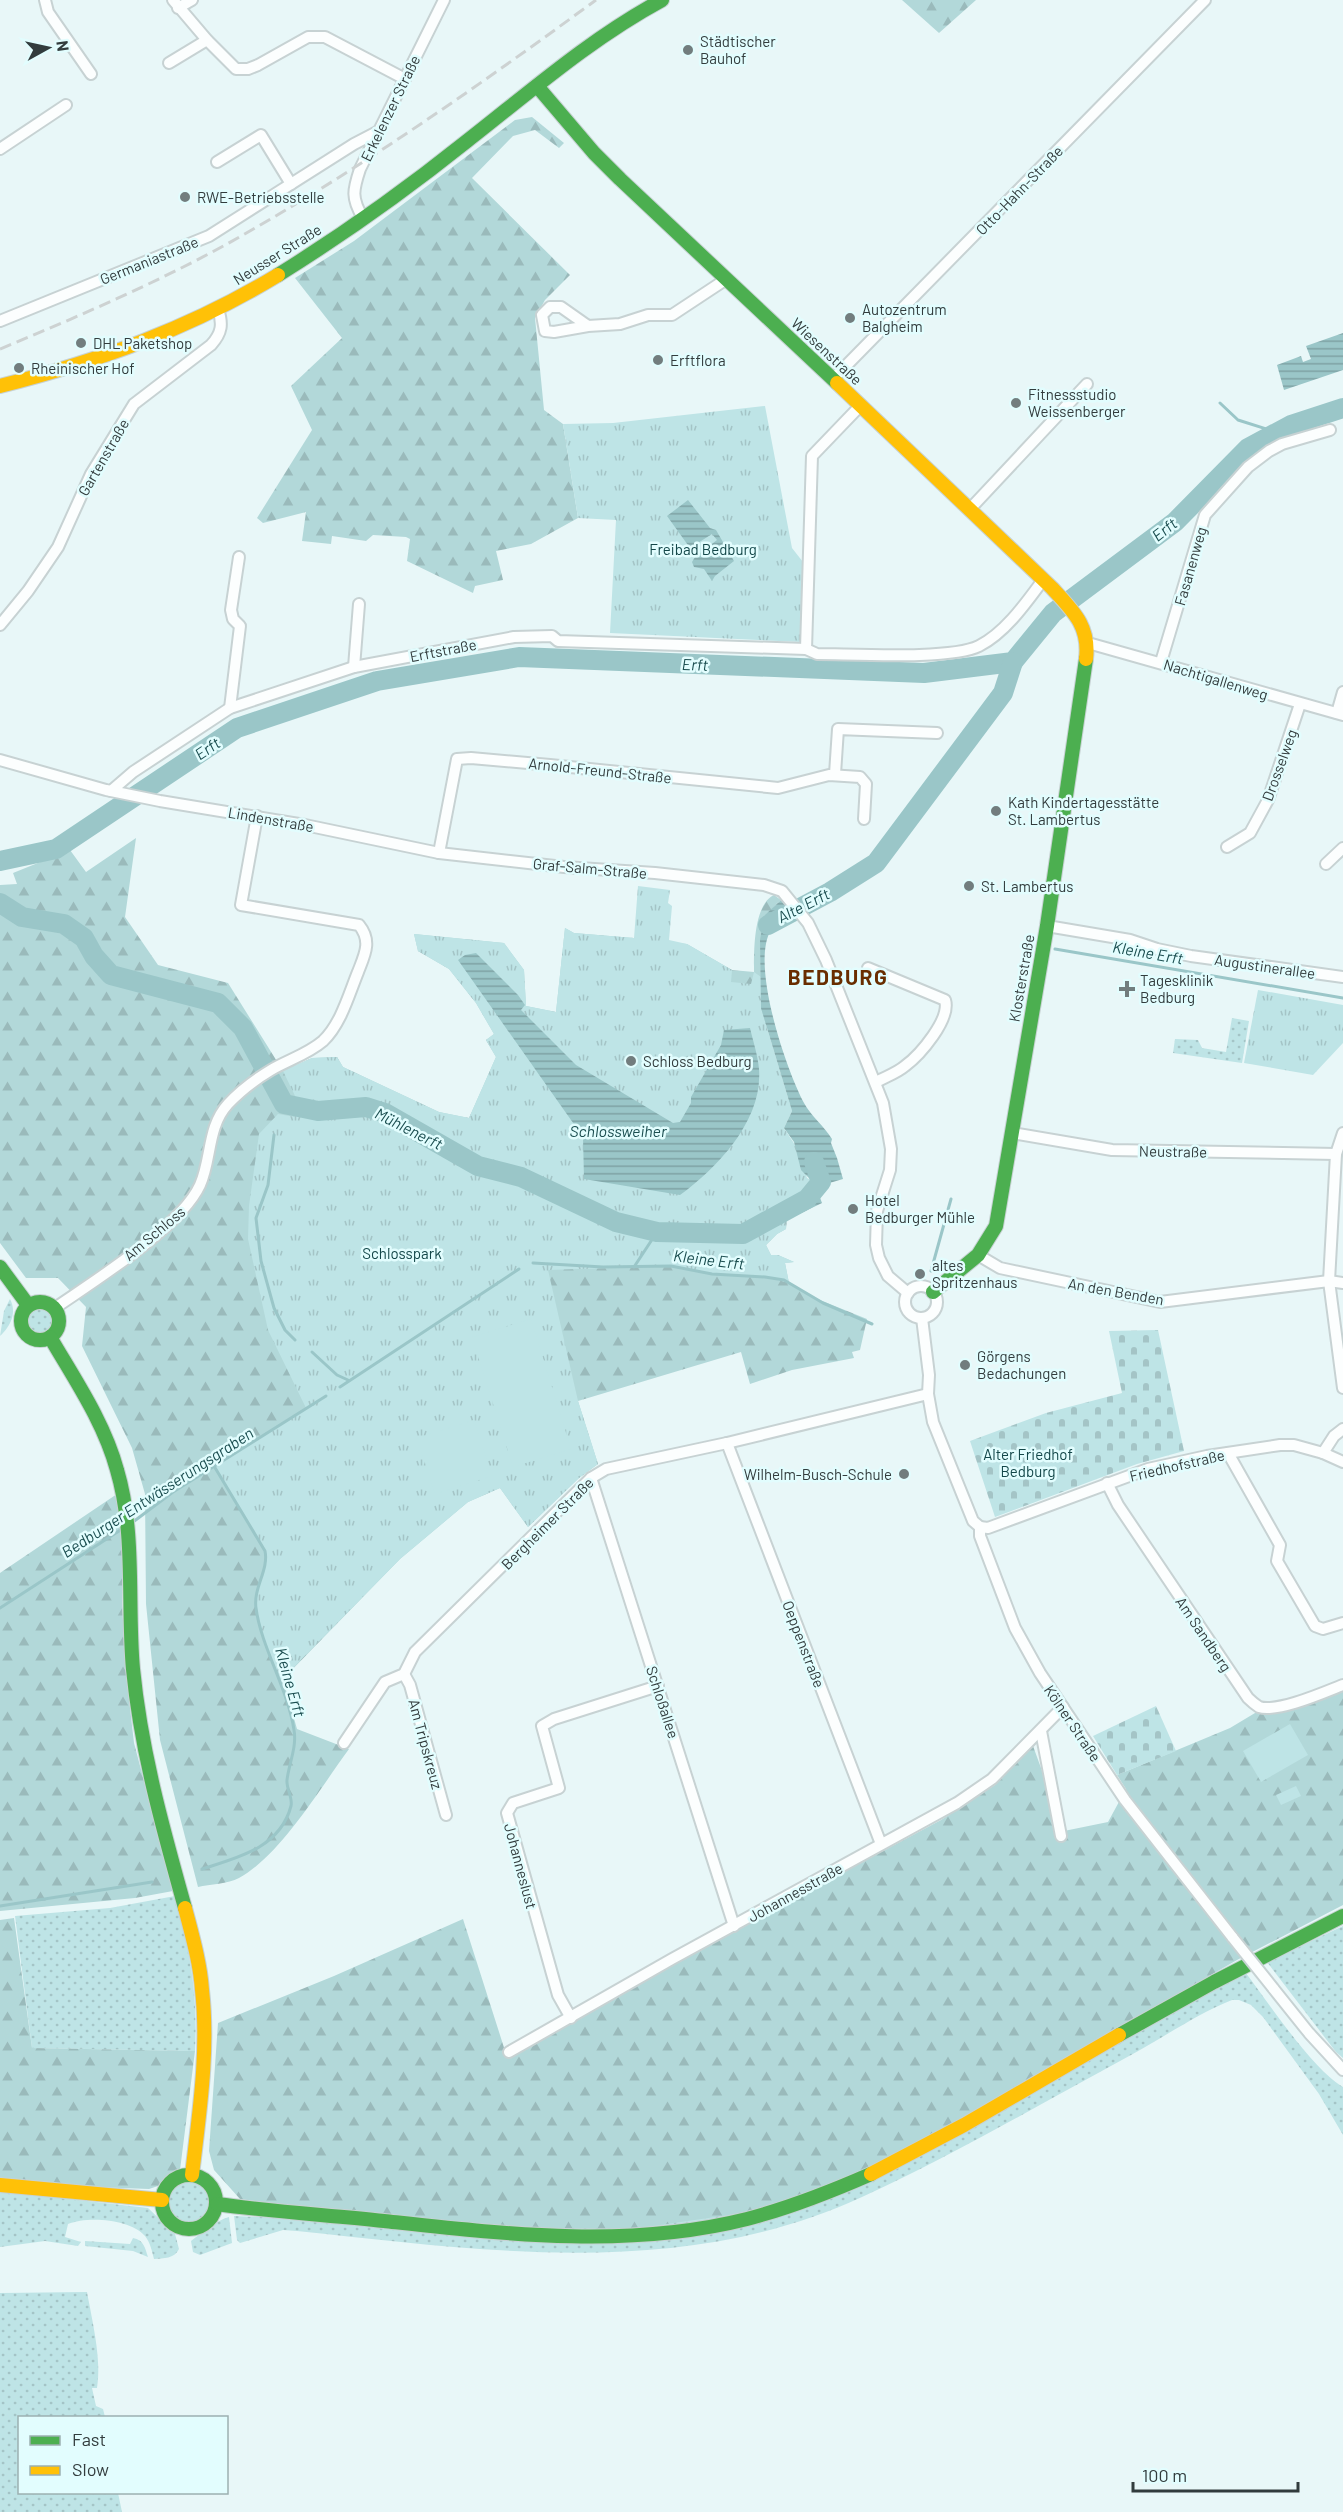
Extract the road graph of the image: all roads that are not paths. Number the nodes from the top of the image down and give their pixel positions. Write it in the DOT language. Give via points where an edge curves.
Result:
graph roads {
  1 [pos="45,0"];
  2 [pos="192,0"];
  3 [pos="662,0"];
  4 [pos="1205,0"];
  5 [pos="441,1"];
  6 [pos="176,4"];
  7 [pos="207,40"];
  8 [pos="169,63"];
  9 [pos="91,74"];
  10 [pos="405,79"];
  11 [pos="537,86"];
  12 [pos="66,105"];
  13 [pos="379,131"];
  14 [pos="0,149"];
  15 [pos="217,162"];
  16 [pos="291,184"];
  17 [pos="363,218"];
  18 [pos="725,280"];
  19 [pos="218,309"];
  20 [pos="0,321"];
  21 [pos="588,326"];
  22 [pos="833,379"];
  23 [pos="1087,384"];
  24 [pos="0,386"];
  25 [pos="861,405"];
  26 [pos="1330,430"];
  27 [pos="970,509"];
  28 [pos="239,557"];
  29 [pos="1047,584"];
  30 [pos="359,604"];
  31 [pos="0,625"];
  32 [pos="1088,643"];
  33 [pos="806,649"];
  34 [pos="1161,662"];
  35 [pos="354,666"];
  36 [pos="1343,692"];
  37 [pos="1300,704"];
  38 [pos="230,708"];
  39 [pos="1340,714"];
  40 [pos="937,733"];
  41 [pos="0,760"];
  42 [pos="835,774"];
  43 [pos="114,791"];
  44 [pos="257,816"];
  45 [pos="864,819"];
  46 [pos="382,842"];
  47 [pos="1227,848"];
  48 [pos="1343,848"];
  49 [pos="439,853"];
  50 [pos="1326,864"];
  51 [pos="1046,932"];
  52 [pos="868,968"];
  53 [pos="1343,977"];
  54 [pos="876,1082"];
  55 [pos="1012,1133"];
  56 [pos="1343,1135"];
  57 [pos="1336,1154"];
  58 [pos="978,1255"];
  59 [pos="0,1267"];
  60 [pos="1329,1281"];
  61 [pos="1343,1283"];
  62 [pos="933,1292"];
  63 [pos="908,1293"];
  64 [pos="28,1305"];
  65 [pos="55,1308"];
  66 [pos="922,1318"];
  67 [pos="50,1337"];
  68 [pos="1343,1388"];
  69 [pos="928,1394"];
  70 [pos="1343,1429"];
  71 [pos="727,1443"];
  72 [pos="1228,1453"];
  73 [pos="1323,1453"];
  74 [pos="1343,1462"];
  75 [pos="591,1478"];
  76 [pos="1107,1483"];
  77 [pos="980,1527"];
  78 [pos="1343,1623"];
  79 [pos="404,1674"];
  80 [pos="1343,1685"];
  81 [pos="658,1686"];
  82 [pos="1063,1707"];
  83 [pos="1041,1731"];
  84 [pos="344,1743"];
  85 [pos="446,1815"];
  86 [pos="1061,1836"];
  87 [pos="881,1844"];
  88 [pos="1343,1916"];
  89 [pos="734,1926"];
  90 [pos="571,2018"];
  91 [pos="509,2052"];
  92 [pos="1343,2070"];
  93 [pos="192,2175"];
  94 [pos="0,2185"];
  95 [pos="162,2200"];
  96 [pos="217,2204"];
  1 -- 9 [label="street" via="48,12"];
  2 -- 6 [label="street"];
  3 -- 11 [label="street, Neusser Straße" via="603,34"];
  4 -- 22 [label="street, Otto-Hahn-Straße"];
  5 -- 10 [label="street, Erkelenzer Straße"];
  6 -- 7 [label="street"];
  7 -- 8 [label="street"];
  7 -- 10 [label="street" via="236,69 248,69 308,37 325,37"];
  10 -- 13 [label="street, Erkelenzer Straße"];
  11 -- 17 [label="street, Neusser Straße"];
  11 -- 18 [label="street, Wiesenstraße" via="594,153"];
  12 -- 14 [label="street"];
  13 -- 16 [label="street, Germaniastraße"];
  13 -- 17 [label="street, Erkelenzer Straße" via="355,184 354,202"];
  15 -- 16 [label="street" via="261,135"];
  16 -- 20 [label="street, Germaniastraße" via="209,236"];
  17 -- 19 [label="street, Neusser Straße"];
  18 -- 21 [label="street" via="672,315 648,315 620,324"];
  18 -- 22 [label="street, Wiesenstraße"];
  19 -- 24 [label="street, Neusser Straße" via="147,341"];
  19 -- 31 [label="street, Gartenstraße" via="222,321 218,337 134,404 91,474 58,547"];
  22 -- 25 [label="street, Wiesenstraße"];
  23 -- 27 [label="street"];
  25 -- 27 [label="street, Wiesenstraße"];
  25 -- 33 [label="street" via="812,456"];
  26 -- 34 [label="street, Fasanenweg" via="1269,451 1248,467 1205,515"];
  27 -- 29 [label="street, Wiesenstraße"];
  28 -- 38 [label="street" via="231,610 240,626"];
  29 -- 32 [label="street, Wiesenstraße" via="1074,612"];
  29 -- 33 [label="street, Erftstraße" via="978,646 947,653 817,654"];
  30 -- 35 [label="street"];
  32 -- 34 [label="street, Nachtigallenweg"];
  32 -- 51 [label="street, Klosterstraße"];
  33 -- 35 [label="street, Erftstraße" via="514,637"];
  34 -- 37 [label="street, Nachtigallenweg"];
  35 -- 38 [label="street, Erftstraße"];
  36 -- 39 [label="street"];
  37 -- 39 [label="street, Nachtigallenweg"];
  37 -- 47 [label="street, Drosselweg" via="1268,800 1250,833"];
  38 -- 43 [label="street, Erftstraße" via="133,772"];
  40 -- 42 [label="street" via="838,729"];
  41 -- 43 [label="street"];
  42 -- 45 [label="street, Arnold-Freund-Straße" via="860,777 866,784"];
  42 -- 49 [label="street, Arnold-Freund-Straße" via="778,788 457,759"];
  43 -- 44 [label="street, Lindenstraße"];
  44 -- 46 [label="street, Lindenstraße"];
  44 -- 65 [label="street, Am Schloss" via="241,905 359,925 365,933 367,948 342,1011 323,1041 271,1070 221,1113 212,1130 200,1184 188,1206 167,1226"];
  46 -- 49 [label="street, Graf-Salm-Straße"];
  48 -- 50 [label="street"];
  49 -- 54 [label="street, Graf-Salm-Straße" via="764,885 782,891 808,923"];
  51 -- 53 [label="street, Augustinerallee" via="1130,940 1191,956"];
  51 -- 55 [label="street, Klosterstraße"];
  52 -- 54 [label="street" via="945,1000 946,1005 939,1026 918,1055"];
  54 -- 63 [label="street" via="891,1149 888,1181 875,1220 876,1245 888,1276"];
  55 -- 57 [label="street, Neustraße" via="1112,1150"];
  55 -- 58 [label="street, Klosterstraße" via="996,1226"];
  56 -- 57 [label="street"];
  57 -- 60 [label="street"];
  58 -- 60 [label="street, An den Benden" via="1000,1268 1160,1302"];
  58 -- 62 [label="street, Klosterstraße"];
  59 -- 64 [label="street"];
  60 -- 61 [label="street, An den Benden"];
  60 -- 68 [label="street"];
  62 -- 63 [label="street" via="920,1286"];
  62 -- 66 [label="street" via="937,1306 932,1315"];
  63 -- 66 [label="street" via="906,1308 912,1316"];
  64 -- 65 [label="street" via="42,1301"];
  64 -- 67 [label="street" via="21,1316 22,1329 34,1339"];
  65 -- 67 [label="street" via="59,1320"];
  66 -- 69 [label="street, Kölner Straße"];
  67 -- 93 [label="street" via="92,1408 112,1454 124,1498 134,1672 143,1742 196,1953 204,2010"];
  69 -- 71 [label="street, Bergheimer Straße"];
  69 -- 77 [label="street, Kölner Straße" via="933,1422 973,1521"];
  70 -- 73 [label="street"];
  71 -- 75 [label="street, Bergheimer Straße" via="606,1469"];
  71 -- 87 [label="street, Oeppenstraße"];
  72 -- 73 [label="street, Friedhofstraße" via="1294,1445"];
  72 -- 76 [label="street, Friedhofstraße" via="1148,1469"];
  72 -- 78 [label="street" via="1280,1545 1277,1562 1316,1626 1323,1629"];
  73 -- 74 [label="street, Friedhofstraße"];
  75 -- 79 [label="street, Bergheimer Straße" via="415,1652"];
  75 -- 81 [label="street, Schloßallee"];
  76 -- 77 [label="street, Friedhofstraße" via="988,1528"];
  76 -- 80 [label="street, Am Sandberg" via="1248,1698 1260,1707 1294,1704"];
  77 -- 82 [label="street, Kölner Straße" via="1015,1628"];
  79 -- 84 [label="street, Bergheimer Straße" via="385,1682"];
  79 -- 85 [label="street, Am Tripskreuz"];
  81 -- 89 [label="street, Schloßallee"];
  81 -- 90 [label="street, Johanneslust" via="542,1726 559,1788 513,1803 507,1813 558,1995"];
  82 -- 83 [label="street, Johannesstraße"];
  82 -- 92 [label="street, Kölner Straße, bridge" via="1125,1800 1273,1989"];
  83 -- 86 [label="street"];
  83 -- 87 [label="street, Johannesstraße" via="992,1779 957,1803"];
  87 -- 89 [label="street, Johannesstraße"];
  88 -- 96 [label="street" via="1239,1967 873,2174 800,2203 745,2219 651,2234 575,2236"];
  89 -- 90 [label="street, Johannesstraße"];
  90 -- 91 [label="street, Johannesstraße"];
  93 -- 95 [label="street" via="174,2179 165,2188"];
  93 -- 96 [label="street" via="212,2186"];
  94 -- 95 [label="street"];
  95 -- 96 [label="street" via="166,2217 173,2225 191,2230 209,2221"];
}
